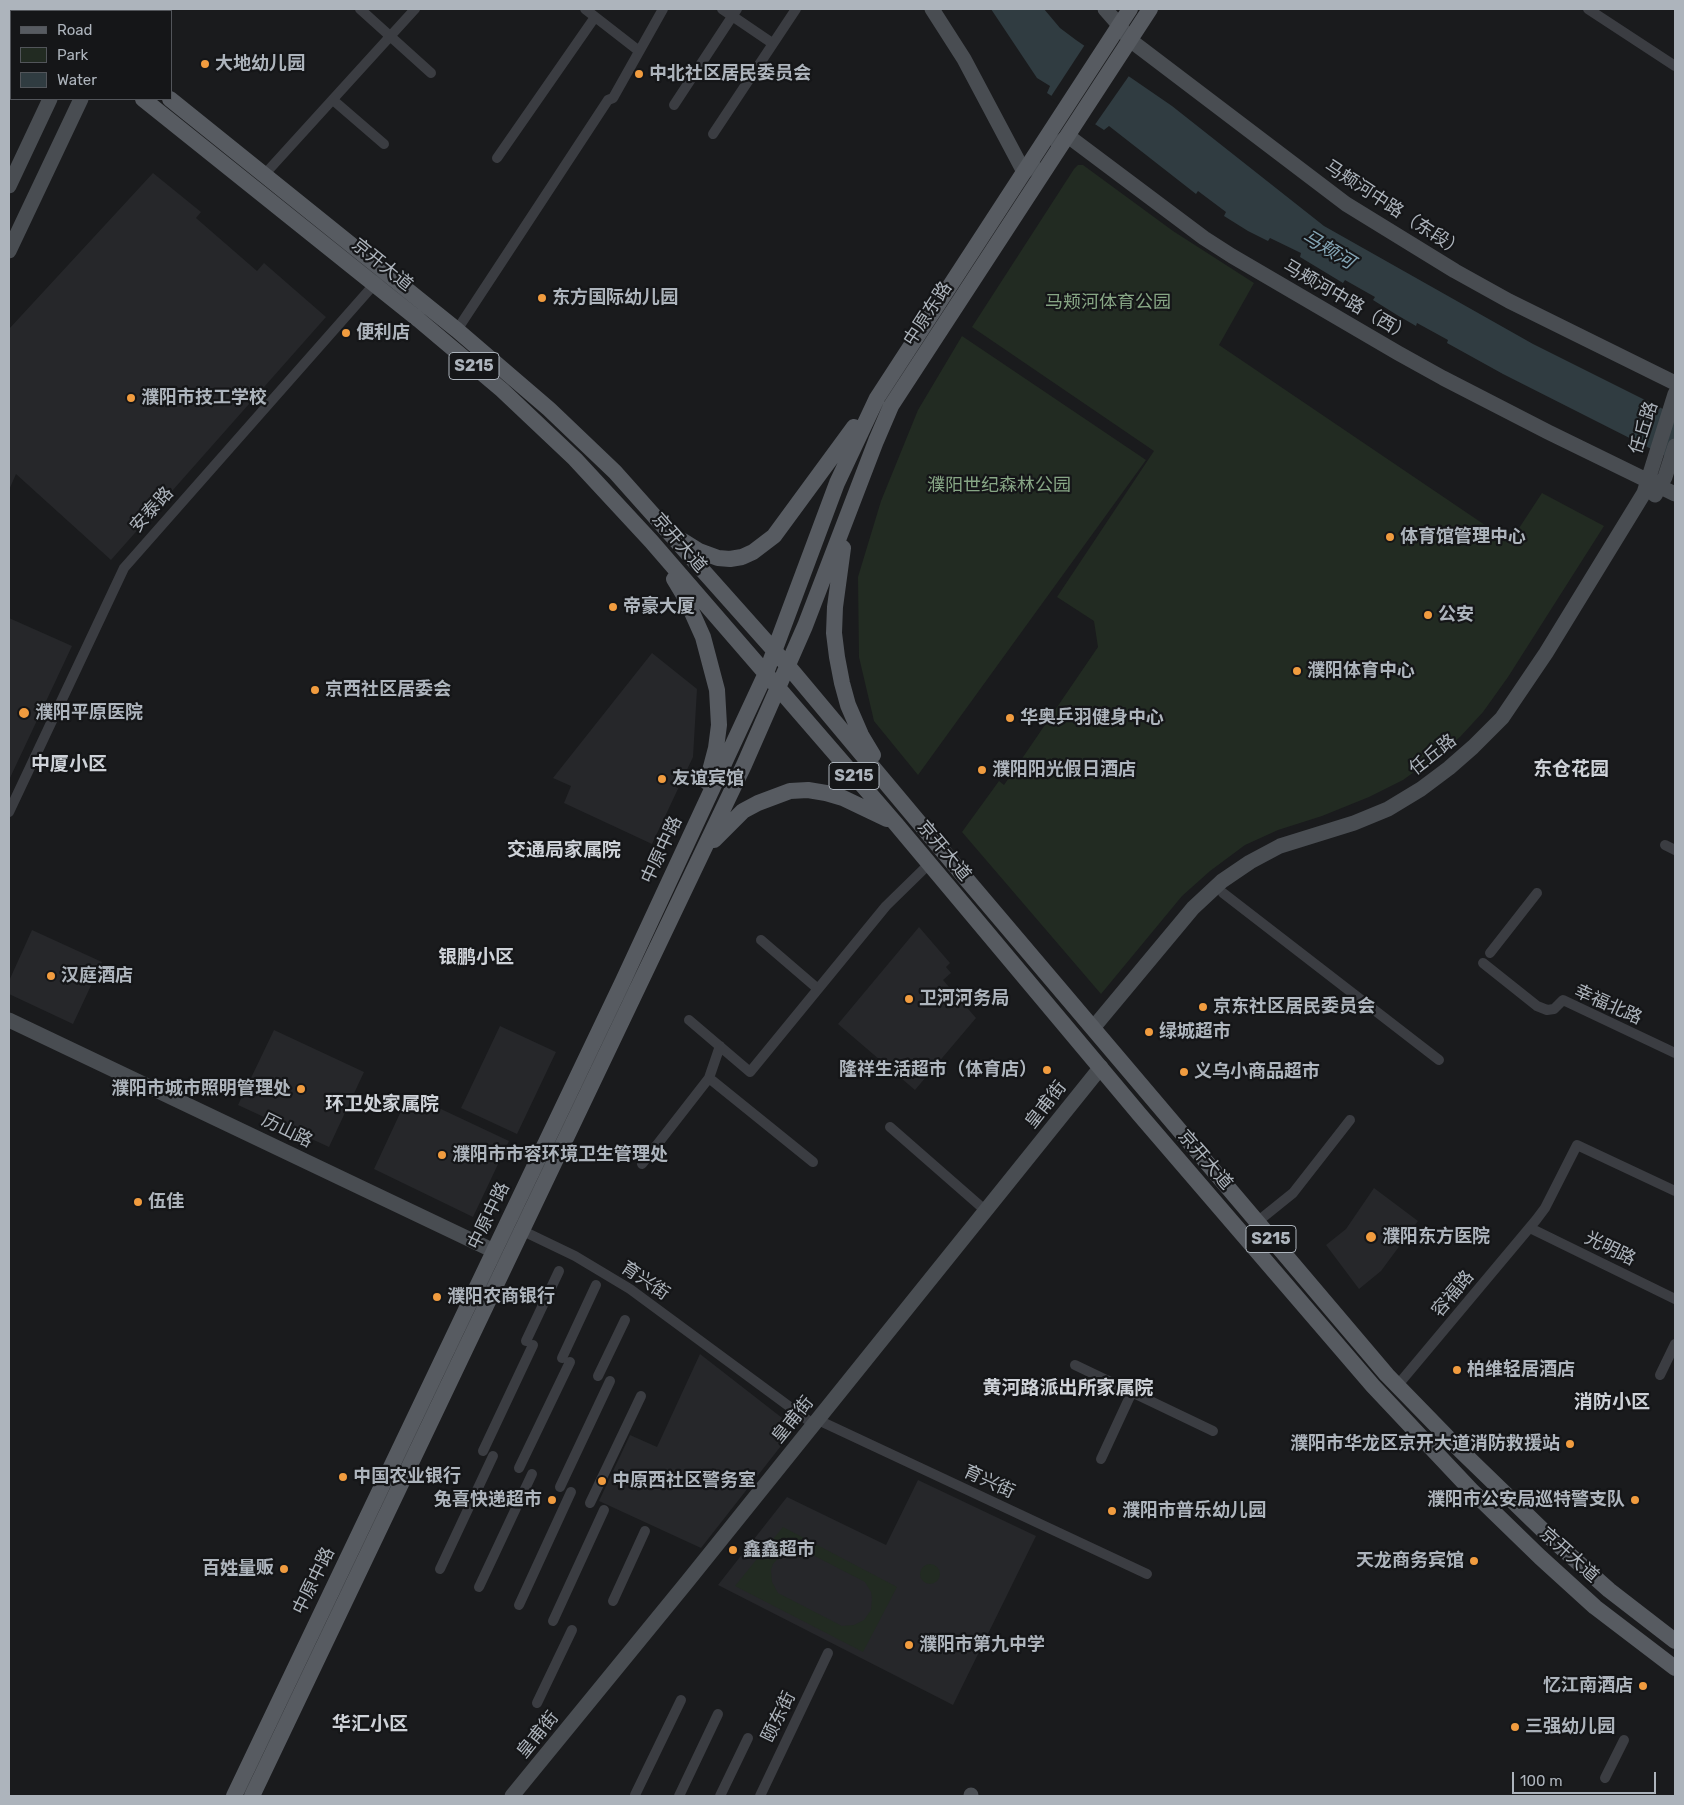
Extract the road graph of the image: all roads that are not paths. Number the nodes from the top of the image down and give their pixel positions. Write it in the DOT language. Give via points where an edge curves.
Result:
graph roads {
  1 [pos="360,9"];
  2 [pos="415,9"];
  3 [pos="585,9"];
  4 [pos="663,9"];
  5 [pos="722,9"];
  6 [pos="796,9"];
  7 [pos="932,9"];
  8 [pos="1104,9"];
  9 [pos="1130,9"];
  10 [pos="1150,9"];
  11 [pos="1588,9"];
  12 [pos="735,12"];
  13 [pos="595,17"];
  14 [pos="1119,25"];
  15 [pos="390,36"];
  16 [pos="1130,40"];
  17 [pos="772,43"];
  18 [pos="639,51"];
  19 [pos="1675,66"];
  20 [pos="431,74"];
  21 [pos="50,100"];
  22 [pos="81,100"];
  23 [pos="145,100"];
  24 [pos="171,100"];
  25 [pos="332,100"];
  26 [pos="674,105"];
  27 [pos="713,134"];
  28 [pos="1068,136"];
  29 [pos="384,144"];
  30 [pos="497,158"];
  31 [pos="1024,172"];
  32 [pos="264,175"];
  33 [pos="9,186"];
  34 [pos="9,251"];
  35 [pos="380,278"];
  36 [pos="457,330"];
  37 [pos="1675,383"];
  38 [pos="877,398"];
  39 [pos="1674,399"];
  40 [pos="1675,446"];
  41 [pos="1656,479"];
  42 [pos="1675,494"];
  43 [pos="646,506"];
  44 [pos="851,506"];
  45 [pos="651,541"];
  46 [pos="775,651"];
  47 [pos="788,666"];
  48 [pos="766,673"];
  49 [pos="779,688"];
  50 [pos="902,802"];
  51 [pos="9,812"];
  52 [pos="896,824"];
  53 [pos="1665,845"];
  54 [pos="1675,850"];
  55 [pos="929,864"];
  56 [pos="695,866"];
  57 [pos="676,867"];
  58 [pos="1223,893"];
  59 [pos="1537,893"];
  60 [pos="761,940"];
  61 [pos="1490,952"];
  62 [pos="1483,963"];
  63 [pos="818,989"];
  64 [pos="9,1020"];
  65 [pos="689,1020"];
  66 [pos="1096,1031"];
  67 [pos="720,1046"];
  68 [pos="1675,1054"];
  69 [pos="1439,1060"];
  70 [pos="1100,1066"];
  71 [pos="709,1078"];
  72 [pos="1350,1120"];
  73 [pos="890,1127"];
  74 [pos="812,1162"];
  75 [pos="642,1164"];
  76 [pos="1675,1191"];
  77 [pos="986,1211"];
  78 [pos="1257,1222"];
  79 [pos="1530,1228"];
  80 [pos="523,1230"];
  81 [pos="494,1251"];
  82 [pos="559,1272"];
  83 [pos="596,1285"];
  84 [pos="1675,1299"];
  85 [pos="625,1320"];
  86 [pos="1675,1344"];
  87 [pos="1075,1365"];
  88 [pos="598,1376"];
  89 [pos="1660,1376"];
  90 [pos="610,1381"];
  91 [pos="1397,1386"];
  92 [pos="1132,1392"];
  93 [pos="641,1396"];
  94 [pos="815,1422"];
  95 [pos="1213,1431"];
  96 [pos="483,1451"];
  97 [pos="493,1456"];
  98 [pos="1101,1459"];
  99 [pos="519,1468"];
  100 [pos="532,1474"];
  101 [pos="560,1487"];
  102 [pos="571,1492"];
  103 [pos="590,1502"];
  104 [pos="604,1510"];
  105 [pos="645,1531"];
  106 [pos="440,1569"];
  107 [pos="1147,1574"];
  108 [pos="479,1587"];
  109 [pos="613,1601"];
  110 [pos="519,1606"];
  111 [pos="553,1621"];
  112 [pos="572,1630"];
  113 [pos="1675,1641"];
  114 [pos="828,1653"];
  115 [pos="1675,1668"];
  116 [pos="681,1700"];
  117 [pos="538,1703"];
  118 [pos="718,1714"];
  119 [pos="748,1738"];
  120 [pos="1624,1740"];
  121 [pos="1605,1778"];
  122 [pos="634,1795"];
  123 [pos="234,1796"];
  124 [pos="252,1796"];
  125 [pos="512,1796"];
  126 [pos="679,1796"];
  127 [pos="720,1796"];
  128 [pos="760,1796"];
  1 -- 15 [label="street"];
  2 -- 15 [label="street"];
  3 -- 13 [label="street"];
  4 -- 18 [label="street"];
  5 -- 12 [label="street"];
  6 -- 17 [label="street"];
  7 -- 31 [label="street" via="964,59"];
  8 -- 14 [label="street, 马颊河中路（东段）"];
  9 -- 14 [label="main road, 中原东路"];
  10 -- 16 [label="main road, 中原东路"];
  11 -- 19 [label="street"];
  12 -- 17 [label="street"];
  12 -- 26 [label="street"];
  13 -- 18 [label="street"];
  13 -- 30 [label="street"];
  14 -- 16 [label="street, 马颊河中路（东段）"];
  14 -- 31 [label="main road, 中原东路"];
  15 -- 20 [label="street"];
  15 -- 25 [label="street"];
  16 -- 28 [label="main road, 中原东路"];
  16 -- 37 [label="street, 马颊河中路（东段）" via="1346,204 1394,235 1509,301"];
  17 -- 27 [label="street"];
  18 -- 36 [label="street" via="613,98 608,100"];
  21 -- 33 [label="street"];
  22 -- 34 [label="street"];
  23 -- 35 [label="main road, 京开大道 / S215"];
  24 -- 32 [label="main road, 京开大道 / S215"];
  25 -- 29 [label="street"];
  25 -- 32 [label="street"];
  28 -- 31 [label="street"];
  28 -- 41 [label="street, 马颊河中路（西）" via="1232,256 1443,378"];
  28 -- 44 [label="main road, 中原东路" via="891,406"];
  31 -- 38 [label="main road, 中原东路"];
  32 -- 35 [label="main road, 京开大道 / S215"];
  35 -- 36 [label="main road, 京开大道 / S215"];
  35 -- 45 [label="main road, 京开大道 / S215" via="442,339 536,421"];
  35 -- 51 [label="street, 安泰路" via="132,556"];
  36 -- 43 [label="main road, 京开大道 / S215" via="590,447"];
  38 -- 43 [label="main road" via="774,536 753,552 730,559 700,551 686,543"];
  38 -- 46 [label="main road, 中原东路" via="837,483"];
  39 -- 41 [label="street, 任丘路"];
  40 -- 41 [label="street, 任丘路"];
  41 -- 42 [label="street, 马颊河中路（西）"];
  41 -- 58 [label="street, 任丘路" via="1536,687 1507,727 1481,752 1433,791 1392,816 1356,832 1284,856 1254,871"];
  41 -- 66 [label="street, 任丘路" via="1644,493 1523,688 1502,718 1473,747 1422,789 1388,809 1280,846 1222,881 1193,908"];
  43 -- 46 [label="main road, 京开大道 / S215"];
  44 -- 47 [label="main road, 中原东路"];
  44 -- 50 [label="main road" via="835,607 834,632 842,683 861,735"];
  45 -- 48 [label="main road, 京开大道 / S215"];
  45 -- 57 [label="main road" via="686,599 704,637 719,708 716,748 708,778"];
  46 -- 47 [label="main road, 京开大道 / S215"];
  46 -- 48 [label="main road, 中原中路"];
  47 -- 49 [label="main road, 中原中路"];
  47 -- 50 [label="main road, 京开大道 / S215"];
  48 -- 49 [label="main road, 京开大道 / S215"];
  48 -- 57 [label="main road, 中原中路"];
  49 -- 52 [label="main road, 京开大道 / S215"];
  49 -- 56 [label="main road, 中原中路"];
  50 -- 66 [label="main road, 京开大道 / S215"];
  52 -- 55 [label="main road, 京开大道 / S215"];
  52 -- 56 [label="main road" via="843,798 808,790 790,791 743,811 726,826"];
  53 -- 54 [label="street"];
  55 -- 63 [label="street" via="886,906"];
  55 -- 70 [label="main road, 京开大道 / S215"];
  56 -- 80 [label="main road, 中原中路"];
  57 -- 81 [label="main road, 中原中路"];
  58 -- 66 [label="street, 任丘路" via="1200,914"];
  58 -- 69 [label="street"];
  59 -- 61 [label="street"];
  60 -- 63 [label="street"];
  62 -- 68 [label="street, 幸福北路" via="1537,1006 1546,1010 1563,1000"];
  63 -- 67 [label="street" via="750,1072"];
  64 -- 81 [label="street, 历山路"];
  65 -- 67 [label="street"];
  66 -- 78 [label="main road, 京开大道 / S215"];
  67 -- 71 [label="street"];
  70 -- 77 [label="street, 皇甫街"];
  70 -- 115 [label="main road, 京开大道 / S215" via="1340,1349 1471,1490 1595,1607"];
  71 -- 74 [label="street"];
  71 -- 75 [label="street"];
  72 -- 78 [label="street" via="1293,1193"];
  73 -- 77 [label="street"];
  76 -- 79 [label="street, 容福路" via="1577,1145 1545,1208"];
  77 -- 94 [label="street, 皇甫街"];
  78 -- 91 [label="main road, 京开大道 / S215"];
  79 -- 84 [label="street, 光明路"];
  79 -- 91 [label="street, 容福路"];
  80 -- 94 [label="street, 育兴街" via="576,1256 630,1289"];
  80 -- 124 [label="main road, 中原中路"];
  81 -- 123 [label="main road, 中原中路"];
  82 -- 96 [label="street"];
  83 -- 99 [label="street"];
  85 -- 88 [label="street"];
  86 -- 89 [label="street"];
  87 -- 92 [label="street"];
  90 -- 101 [label="street"];
  91 -- 113 [label="main road, 京开大道 / S215" via="1554,1541 1609,1590"];
  92 -- 95 [label="street"];
  92 -- 98 [label="street"];
  93 -- 103 [label="street"];
  94 -- 107 [label="street, 育兴街"];
  94 -- 125 [label="street, 皇甫街"];
  97 -- 106 [label="street"];
  100 -- 108 [label="street"];
  102 -- 110 [label="street"];
  104 -- 111 [label="street"];
  105 -- 109 [label="street"];
  112 -- 117 [label="street"];
  114 -- 128 [label="street, 颐东街"];
  116 -- 122 [label="street"];
  118 -- 126 [label="street"];
  119 -- 127 [label="street"];
  120 -- 121 [label="street"];
}
